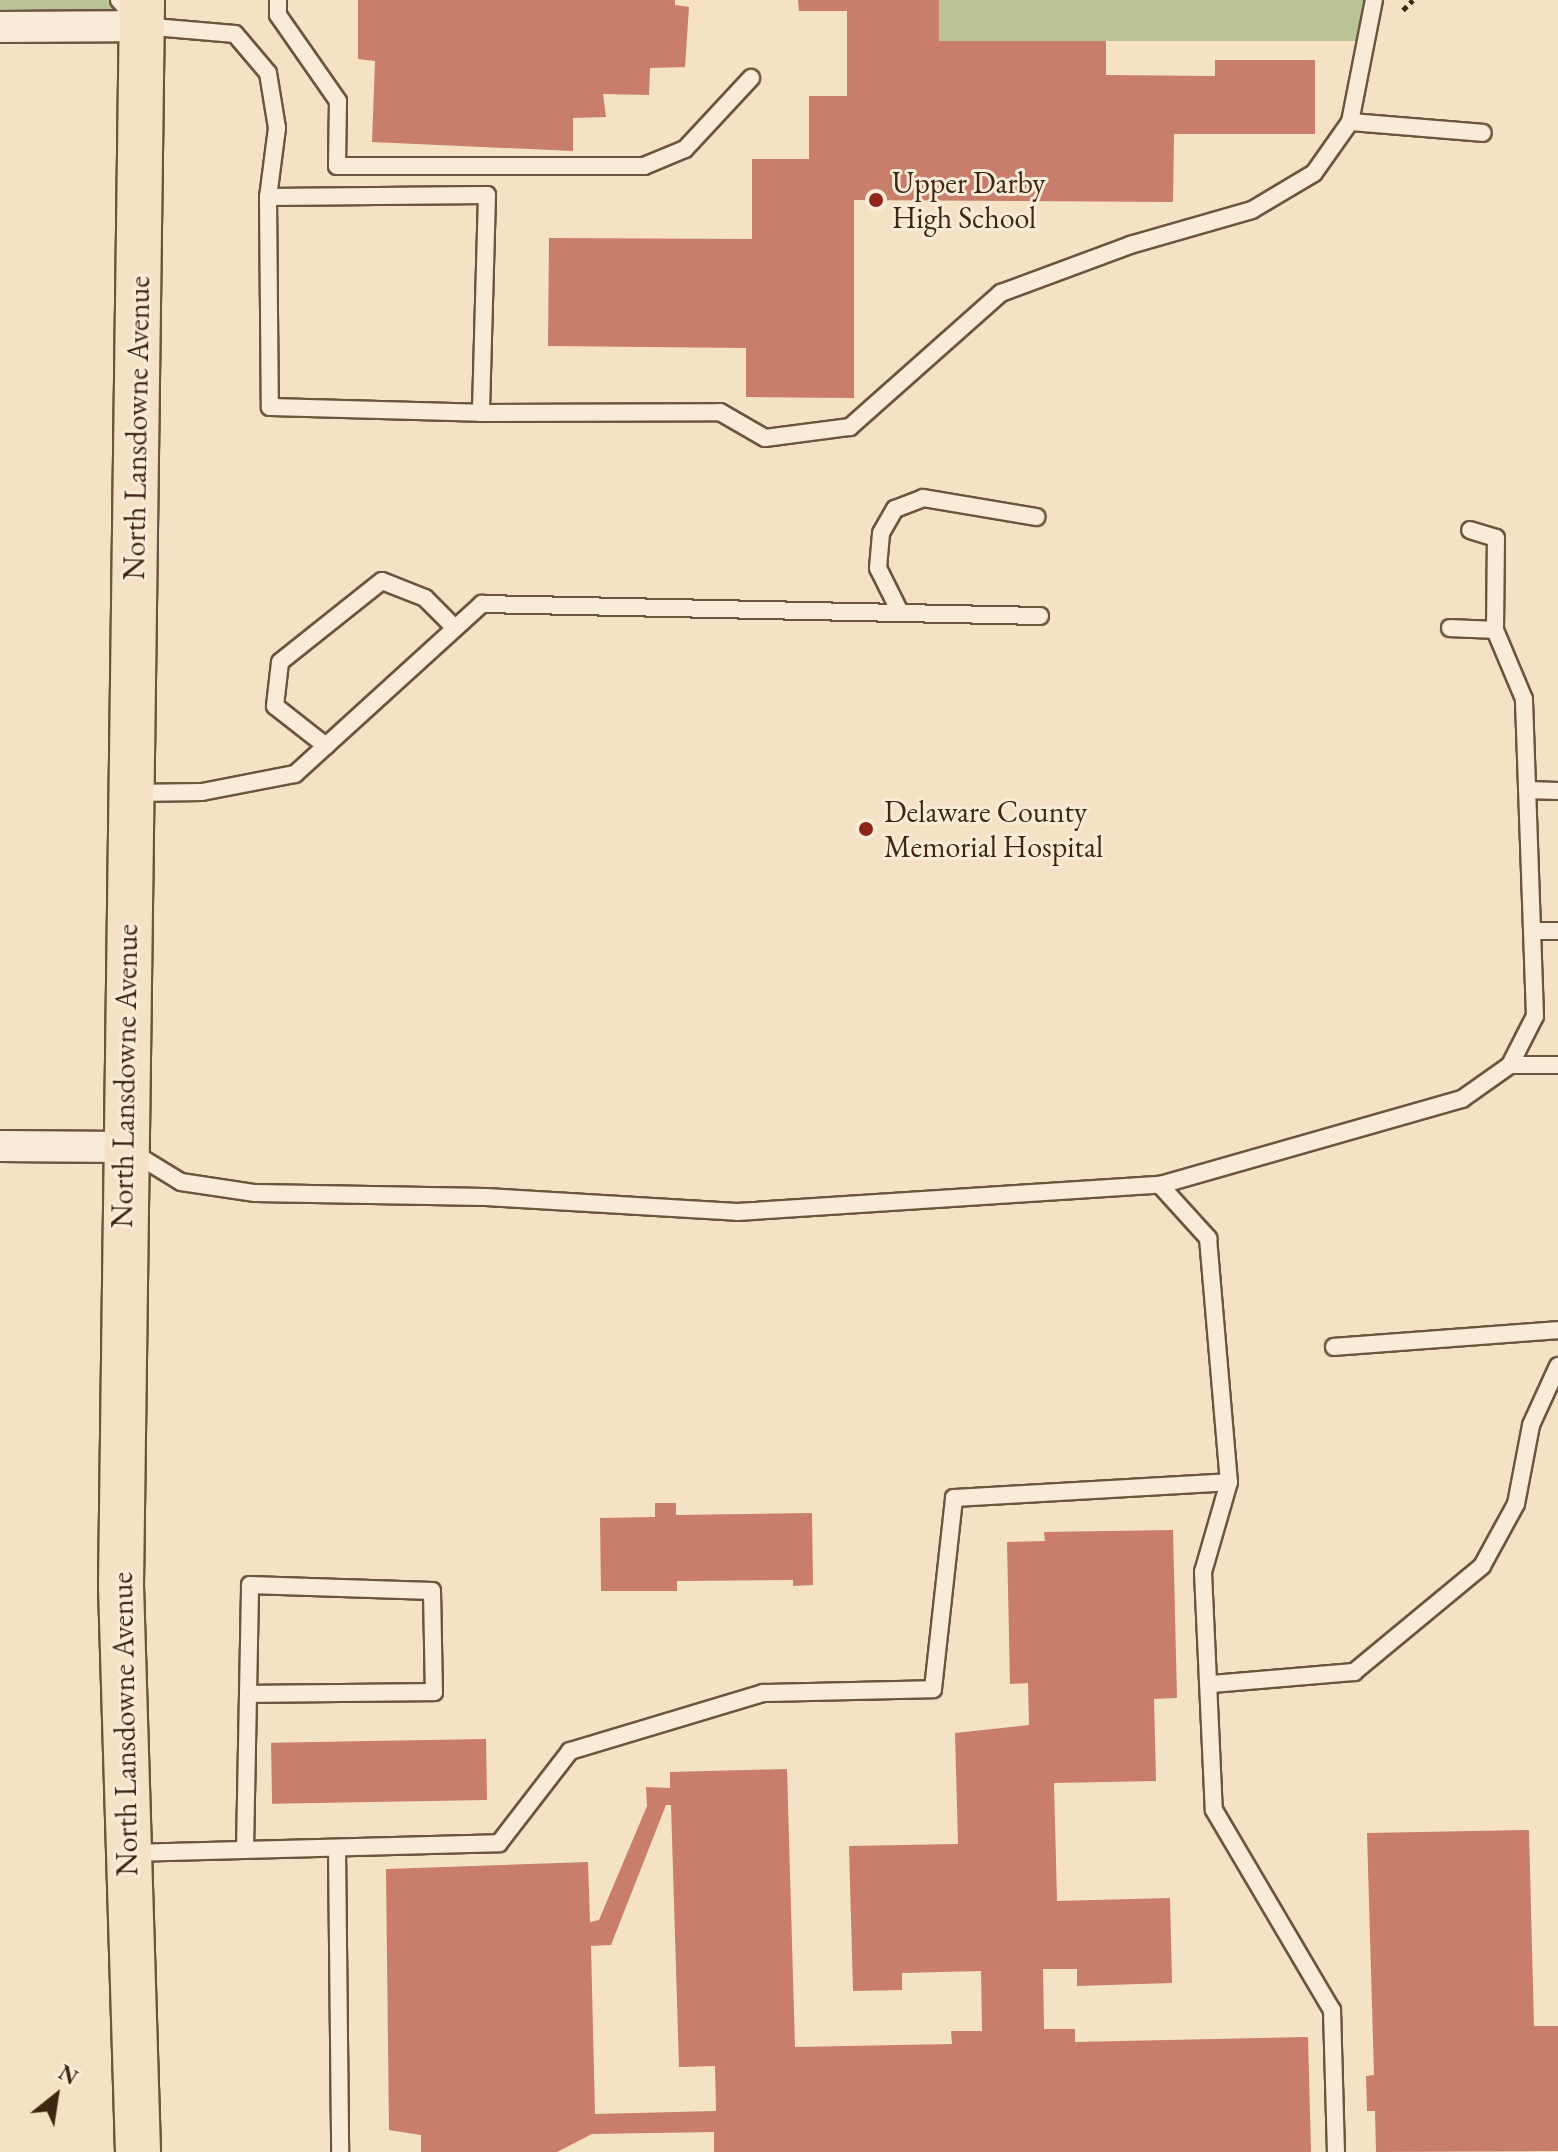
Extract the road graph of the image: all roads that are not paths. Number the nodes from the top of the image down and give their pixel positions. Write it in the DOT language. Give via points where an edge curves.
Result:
graph roads {
  1 [pos="278,0"];
  2 [pos="1374,0"];
  3 [pos="134,9"];
  4 [pos="0,27"];
  5 [pos="751,78"];
  6 [pos="1350,122"];
  7 [pos="1483,133"];
  8 [pos="268,197"];
  9 [pos="481,413"];
  10 [pos="1036,517"];
  11 [pos="1470,530"];
  12 [pos="900,612"];
  13 [pos="1040,616"];
  14 [pos="453,626"];
  15 [pos="1450,628"];
  16 [pos="1495,630"];
  17 [pos="326,746"];
  18 [pos="1527,790"];
  19 [pos="1558,791"];
  20 [pos="128,793"];
  21 [pos="1533,931"];
  22 [pos="1558,931"];
  23 [pos="1510,1065"];
  24 [pos="1558,1065"];
  25 [pos="0,1146"];
  26 [pos="124,1147"];
  27 [pos="1160,1185"];
  28 [pos="1558,1330"];
  29 [pos="1334,1347"];
  30 [pos="1558,1366"];
  31 [pos="1229,1482"];
  32 [pos="1211,1684"];
  33 [pos="248,1694"];
  34 [pos="337,1848"];
  35 [pos="245,1850"];
  36 [pos="127,1853"];
  37 [pos="138,2152"];
  38 [pos="340,2152"];
  39 [pos="1336,2152"];
  1 -- 5 [label="lane" via="278,15 338,101 337,166 644,166 685,149"];
  2 -- 6 [label="lane"];
  3 -- 4 [label="street"];
  3 -- 8 [label="lane" via="235,34 268,73 277,128"];
  3 -- 20 [label="main road, North Lansdowne Avenue"];
  6 -- 7 [label="lane"];
  6 -- 9 [label="lane" via="1314,173 1252,210 1130,245 1001,293 850,427 765,438 720,412"];
  8 -- 9 [label="lane" via="270,407"];
  8 -- 9 [label="lane" via="487,195"];
  10 -- 12 [label="lane" via="923,498 895,509 881,533 878,568"];
  11 -- 16 [label="lane" via="1496,538"];
  12 -- 13 [label="lane"];
  12 -- 14 [label="lane" via="522,601 482,604"];
  14 -- 17 [label="lane"];
  14 -- 17 [label="lane" via="425,598 382,581 280,662 275,706"];
  15 -- 16 [label="lane"];
  16 -- 18 [label="lane" via="1524,699"];
  17 -- 20 [label="lane" via="295,774 202,792"];
  18 -- 19 [label="lane"];
  18 -- 21 [label="lane"];
  20 -- 26 [label="main road, North Lansdowne Avenue"];
  21 -- 22 [label="lane"];
  21 -- 23 [label="lane" via="1535,1016"];
  23 -- 24 [label="lane"];
  23 -- 27 [label="lane" via="1462,1099"];
  25 -- 26 [label="street"];
  26 -- 27 [label="lane" via="181,1182 255,1193 486,1197 737,1212"];
  26 -- 36 [label="main road, North Lansdowne Avenue" via="121,1586"];
  27 -- 31 [label="lane" via="1208,1238"];
  28 -- 29 [label="lane"];
  30 -- 32 [label="lane" via="1531,1425 1516,1504 1482,1566 1354,1672"];
  31 -- 32 [label="lane" via="1203,1572"];
  31 -- 34 [label="lane" via="954,1498 933,1689 763,1693 570,1751 499,1843"];
  32 -- 39 [label="lane" via="1214,1810 1332,2010"];
  33 -- 33 [label="lane" via="250,1585 432,1591 434,1692"];
  33 -- 35 [label="lane"];
  34 -- 35 [label="lane"];
  34 -- 38 [label="lane"];
  35 -- 36 [label="lane"];
  36 -- 37 [label="main road, North Lansdowne Avenue"];
}
